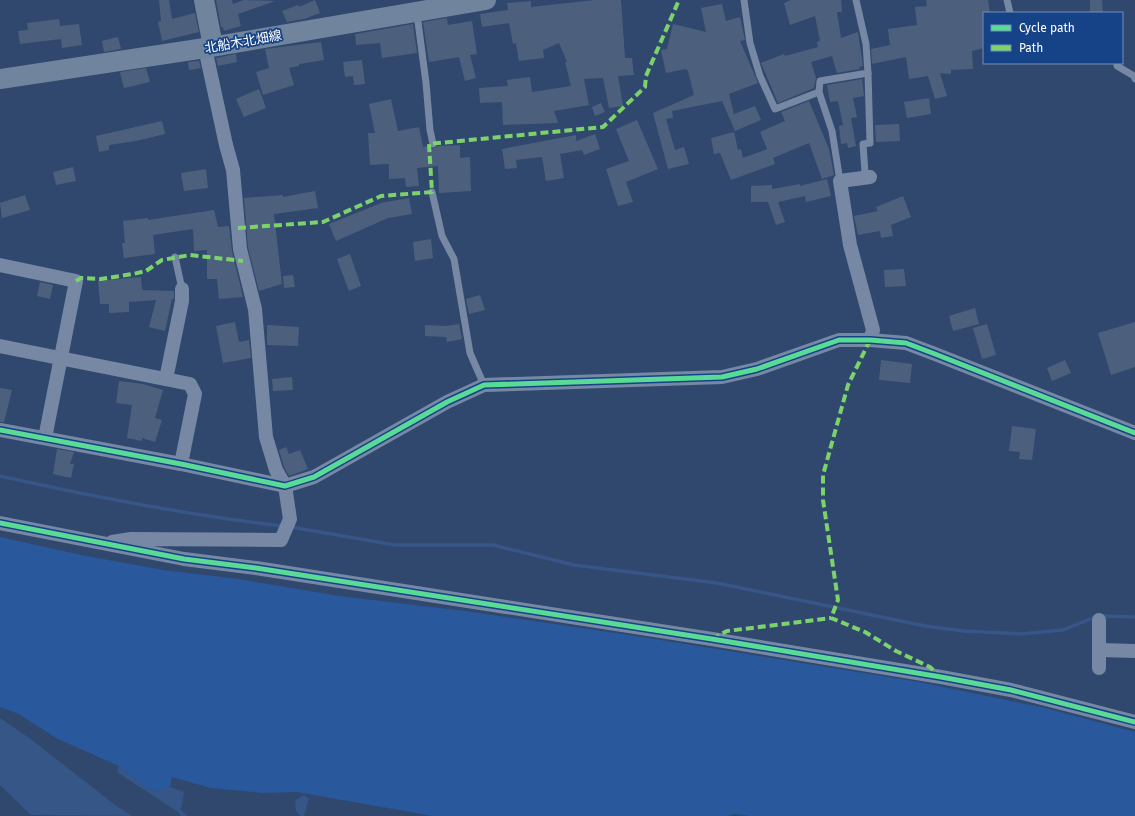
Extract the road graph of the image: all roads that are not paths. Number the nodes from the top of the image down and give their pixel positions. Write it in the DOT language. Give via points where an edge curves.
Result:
graph roads {
  1 [pos="204,0"];
  2 [pos="486,0"];
  3 [pos="744,0"];
  4 [pos="856,0"];
  5 [pos="1007,0"];
  6 [pos="417,12"];
  7 [pos="1010,12"];
  8 [pos="209,48"];
  9 [pos="1117,64"];
  10 [pos="868,73"];
  11 [pos="0,79"];
  12 [pos="1135,79"];
  13 [pos="819,92"];
  14 [pos="433,144"];
  15 [pos="868,175"];
  16 [pos="840,181"];
  17 [pos="432,192"];
  18 [pos="175,258"];
  19 [pos="0,265"];
  20 [pos="182,289"];
  21 [pos="870,340"];
  22 [pos="0,346"];
  23 [pos="61,358"];
  24 [pos="166,379"];
  25 [pos="484,385"];
  26 [pos="0,430"];
  27 [pos="1135,434"];
  28 [pos="45,438"];
  29 [pos="181,464"];
  30 [pos="285,486"];
  31 [pos="0,523"];
  32 [pos="102,544"];
  33 [pos="1099,620"];
  34 [pos="1100,650"];
  35 [pos="1135,651"];
  36 [pos="1100,668"];
  37 [pos="1133,721"];
  1 -- 8 [label="main road"];
  2 -- 6 [label="main road, 北船木北畑線"];
  3 -- 13 [label="lane" via="750,43 760,76 775,109"];
  4 -- 10 [label="lane" via="866,44"];
  5 -- 7 [label="lane"];
  6 -- 8 [label="main road, 北船木北畑線"];
  6 -- 14 [label="lane"];
  8 -- 11 [label="main road, 北船木北畑線"];
  8 -- 30 [label="street" via="226,145 234,170 240,249 255,309 266,437 276,470"];
  9 -- 12 [label="lane"];
  10 -- 13 [label="lane" via="820,81"];
  10 -- 15 [label="lane" via="870,143 863,144"];
  13 -- 16 [label="lane" via="832,131"];
  15 -- 16 [label="street"];
  16 -- 21 [label="street" via="850,245 873,330"];
  17 -- 25 [label="lane" via="442,236 454,259 470,353"];
  18 -- 20 [label="lane"];
  19 -- 23 [label="street" via="76,281"];
  20 -- 24 [label="street" via="182,301"];
  21 -- 25 [label="street" via="839,340 757,369 722,377"];
  21 -- 27 [label="street" via="906,343"];
  22 -- 23 [label="street"];
  23 -- 24 [label="street"];
  23 -- 28 [label="street"];
  24 -- 29 [label="street" via="190,384 195,394"];
  25 -- 30 [label="street" via="447,402 314,478"];
  26 -- 28 [label="street"];
  28 -- 29 [label="street"];
  29 -- 30 [label="street"];
  30 -- 32 [label="street" via="290,520 281,540 131,539"];
  31 -- 32 [label="street"];
  32 -- 37 [label="street" via="941,677 1011,690"];
  33 -- 34 [label="street"];
  34 -- 35 [label="street"];
  34 -- 36 [label="street"];
}
